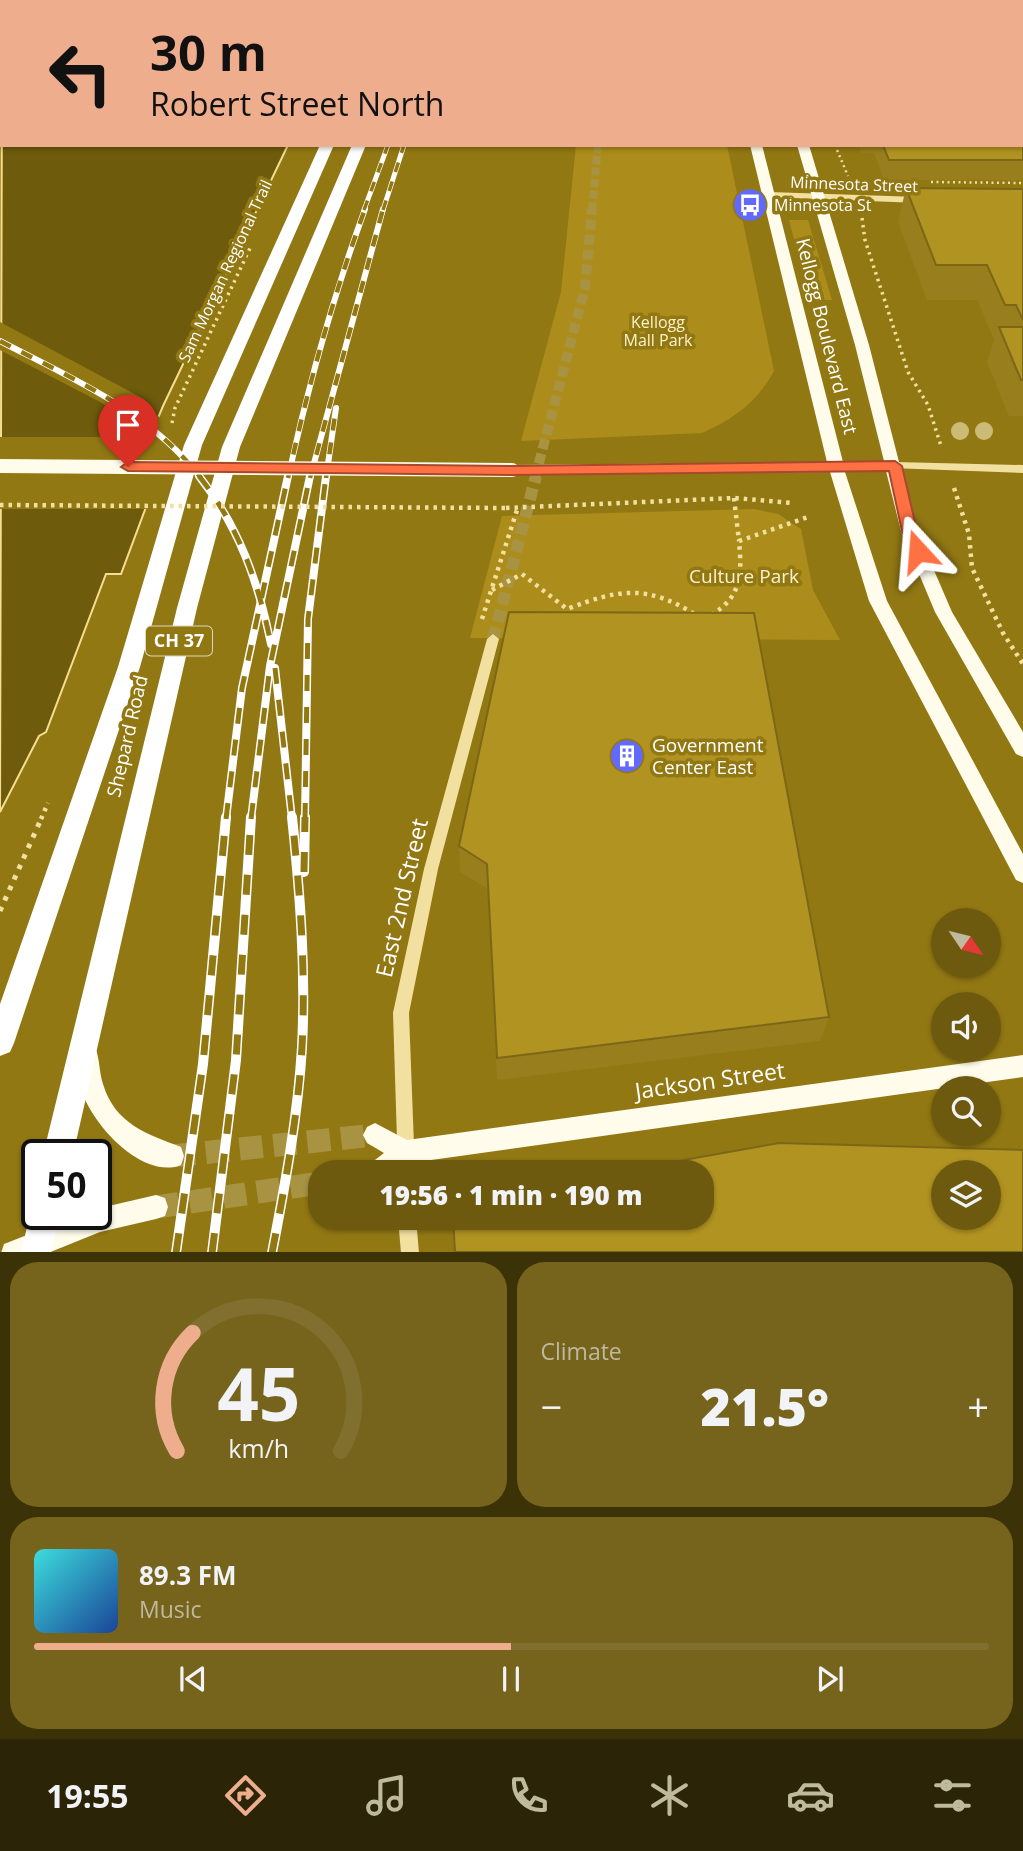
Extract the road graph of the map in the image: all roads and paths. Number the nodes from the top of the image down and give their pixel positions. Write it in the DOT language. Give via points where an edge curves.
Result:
graph roads {
  1 [pos="326,147"];
  2 [pos="358,147"];
  3 [pos="757,147"];
  4 [pos="804,147"];
  5 [pos="836,147"];
  6 [pos="850,181"];
  7 [pos="930,182"];
  8 [pos="1023,183"];
  9 [pos="769,195"];
  10 [pos="820,198"];
  11 [pos="925,200"];
  12 [pos="860,212"];
  13 [pos="251,245"];
  14 [pos="175,408"];
  15 [pos="937,434"];
  16 [pos="0,466"];
  17 [pos="895,466"];
  18 [pos="836,467"];
  19 [pos="1023,469"];
  20 [pos="955,489"];
  21 [pos="734,498"];
  22 [pos="793,503"];
  23 [pos="0,505"];
  24 [pos="808,517"];
  25 [pos="739,541"];
  26 [pos="492,590"];
  27 [pos="571,607"];
  28 [pos="579,615"];
  29 [pos="493,639"];
  30 [pos="1023,664"];
  31 [pos="1023,749"];
  32 [pos="1023,874"];
  33 [pos="88,1023"];
  34 [pos="0,1043"];
  35 [pos="1023,1066"];
  36 [pos="375,1136"];
  37 [pos="62,1139"];
  38 [pos="172,1156"];
  39 [pos="403,1160"];
  40 [pos="405,1160"];
  41 [pos="418,1160"];
  42 [pos="156,1208"];
  43 [pos="38,1230"];
  44 [pos="408,1230"];
  45 [pos="29,1250"];
  46 [pos="410,1252"];
  1 -- 34 [label="highway, Shepard Road / CH 37" via="193,445 129,667"];
  2 -- 33 [label="highway, Shepard Road / CH 37" via="232,447 187,608"];
  3 -- 9 [label="main road, Kellogg Boulevard East"];
  4 -- 10 [label="main road, Kellogg Boulevard East"];
  5 -- 6 [label="path"];
  7 -- 8 [label="path"];
  9 -- 10 [label="street, Minnesota Street"];
  9 -- 18 [label="main road, Kellogg Boulevard East"];
  10 -- 11 [label="street, Minnesota Street"];
  10 -- 17 [label="main road, Kellogg Boulevard East"];
  12 -- 15 [label="path" via="866,228 864,240 908,372 928,405"];
  13 -- 14 [label="path, Sam Morgan Regional Trail"];
  16 -- 18 [label="main road, bridge"];
  17 -- 18 [label="main road"];
  17 -- 19 [label="street"];
  17 -- 31 [label="main road, Kellogg Boulevard East" via="909,531 944,612"];
  18 -- 32 [label="main road, Kellogg Boulevard East" via="878,601"];
  20 -- 30 [label="path" via="969,534 972,568"];
  21 -- 22 [label="path"];
  21 -- 23 [label="path, bridge" via="506,508"];
  21 -- 25 [label="path"];
  24 -- 25 [label="path"];
  25 -- 27 [label="path" via="743,578 739,588 718,612 703,619 688,608 640,590 618,590"];
  26 -- 27 [label="path" via="522,574"];
  27 -- 28 [label="path"];
  29 -- 40 [label="street, East 2nd Street" via="431,869 401,1013"];
  33 -- 37 [label="highway, Shepard Road / CH 37"];
  33 -- 38 [label="main road" via="87,1069 98,1101 134,1143"];
  35 -- 41 [label="main road, Jackson Street"];
  36 -- 39 [label="main road"];
  42 -- 45 [label="main road" via="100,1220"];
  43 -- 45 [label="highway"];
  44 -- 46 [label="street"];
}
